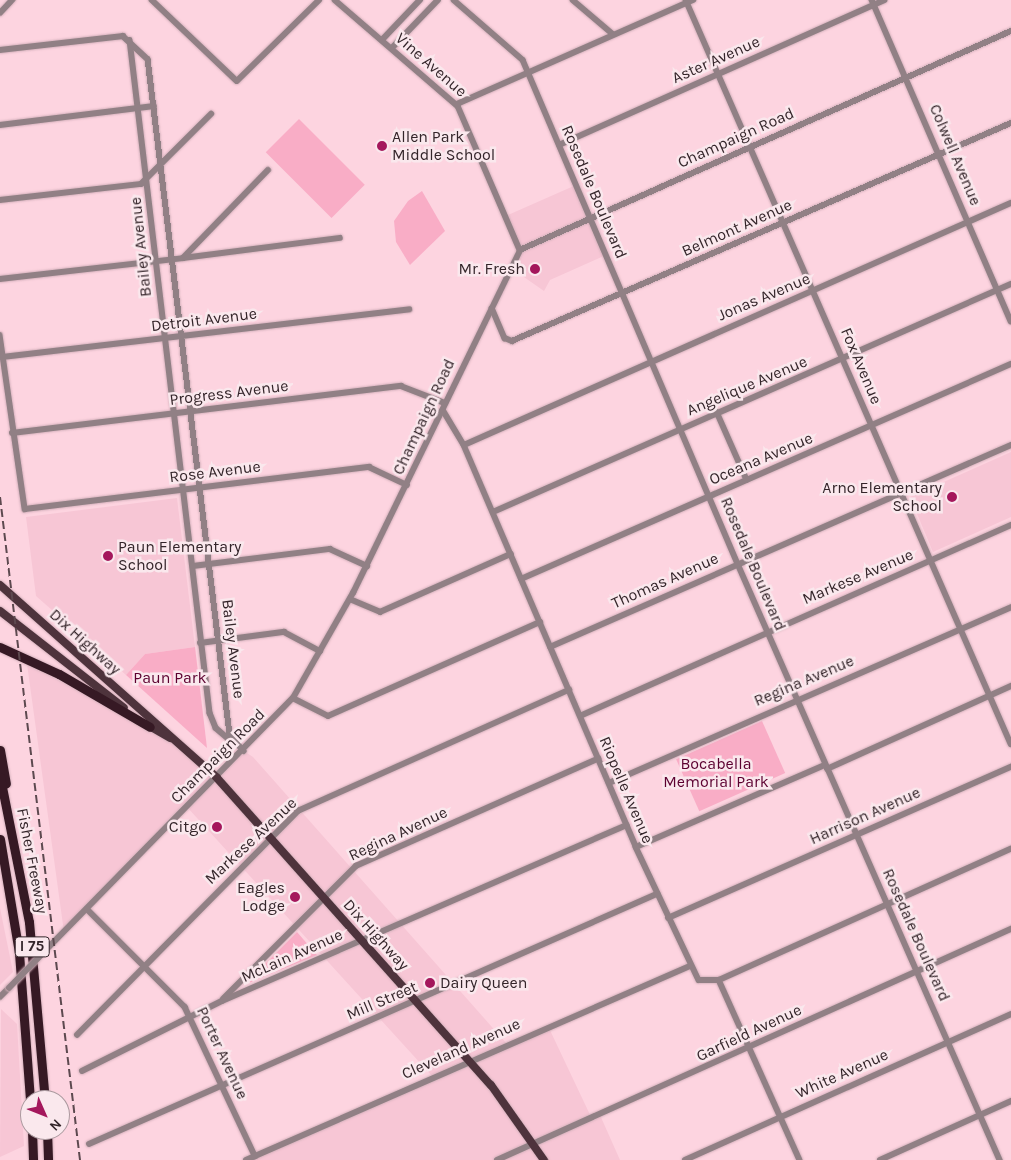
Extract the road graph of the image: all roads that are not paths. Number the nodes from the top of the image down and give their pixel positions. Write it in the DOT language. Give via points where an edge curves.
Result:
graph roads {
  1 [pos="12,0"];
  2 [pos="152,0"];
  3 [pos="319,0"];
  4 [pos="335,0"];
  5 [pos="420,0"];
  6 [pos="438,0"];
  7 [pos="454,0"];
  8 [pos="573,0"];
  9 [pos="884,0"];
  10 [pos="689,1"];
  11 [pos="873,2"];
  12 [pos="0,13"];
  13 [pos="1011,31"];
  14 [pos="613,34"];
  15 [pos="130,40"];
  16 [pos="382,40"];
  17 [pos="392,48"];
  18 [pos="0,50"];
  19 [pos="528,73"];
  20 [pos="720,73"];
  21 [pos="906,77"];
  22 [pos="457,104"];
  23 [pos="154,106"];
  24 [pos="138,108"];
  25 [pos="212,114"];
  26 [pos="1011,123"];
  27 [pos="0,125"];
  28 [pos="559,145"];
  29 [pos="751,146"];
  30 [pos="940,155"];
  31 [pos="162,165"];
  32 [pos="268,170"];
  33 [pos="148,180"];
  34 [pos="0,200"];
  35 [pos="1011,203"];
  36 [pos="591,220"];
  37 [pos="969,222"];
  38 [pos="784,223"];
  39 [pos="340,238"];
  40 [pos="520,250"];
  41 [pos="183,258"];
  42 [pos="172,259"];
  43 [pos="156,260"];
  44 [pos="0,279"];
  45 [pos="1011,284"];
  46 [pos="998,290"];
  47 [pos="814,291"];
  48 [pos="622,294"];
  49 [pos="492,308"];
  50 [pos="409,309"];
  51 [pos="1011,321"];
  52 [pos="0,335"];
  53 [pos="181,337"];
  54 [pos="166,338"];
  55 [pos="2,357"];
  56 [pos="843,360"];
  57 [pos="652,361"];
  58 [pos="1011,364"];
  59 [pos="445,403"];
  60 [pos="443,410"];
  61 [pos="190,411"];
  62 [pos="717,412"];
  63 [pos="175,413"];
  64 [pos="872,426"];
  65 [pos="681,429"];
  66 [pos="12,433"];
  67 [pos="464,445"];
  68 [pos="1011,445"];
  69 [pos="747,480"];
  70 [pos="406,485"];
  71 [pos="199,487"];
  72 [pos="184,489"];
  73 [pos="901,494"];
  74 [pos="709,496"];
  75 [pos="493,512"];
  76 [pos="1011,525"];
  77 [pos="511,554"];
  78 [pos="930,560"];
  79 [pos="209,564"];
  80 [pos="738,564"];
  81 [pos="193,566"];
  82 [pos="366,566"];
  83 [pos="521,579"];
  84 [pos="0,585"];
  85 [pos="350,599"];
  86 [pos="1011,607"];
  87 [pos="0,611"];
  88 [pos="540,622"];
  89 [pos="961,630"];
  90 [pos="767,631"];
  91 [pos="217,639"];
  92 [pos="200,643"];
  93 [pos="0,647"];
  94 [pos="550,647"];
  95 [pos="320,652"];
  96 [pos="1011,686"];
  97 [pos="569,690"];
  98 [pos="989,695"];
  99 [pos="293,698"];
  100 [pos="796,698"];
  101 [pos="580,716"];
  102 [pos="150,727"];
  103 [pos="173,740"];
  104 [pos="1011,744"];
  105 [pos="0,750"];
  106 [pos="244,751"];
  107 [pos="598,759"];
  108 [pos="826,767"];
  109 [pos="1011,767"];
  110 [pos="0,777"];
  111 [pos="217,778"];
  112 [pos="608,782"];
  113 [pos="4,796"];
  114 [pos="626,825"];
  115 [pos="857,835"];
  116 [pos="271,837"];
  117 [pos="0,839"];
  118 [pos="636,847"];
  119 [pos="1011,849"];
  120 [pos="657,894"];
  121 [pos="324,897"];
  122 [pos="887,905"];
  123 [pos="87,909"];
  124 [pos="668,918"];
  125 [pos="1011,929"];
  126 [pos="362,941"];
  127 [pos="144,966"];
  128 [pos="689,966"];
  129 [pos="917,970"];
  130 [pos="719,980"];
  131 [pos="0,997"];
  132 [pos="416,1000"];
  133 [pos="222,1001"];
  134 [pos="1011,1014"];
  135 [pos="191,1016"];
  136 [pos="77,1035"];
  137 [pos="948,1042"];
  138 [pos="750,1049"];
  139 [pos="469,1061"];
  140 [pos="82,1071"];
  141 [pos="222,1085"];
  142 [pos="29,1090"];
  143 [pos="44,1090"];
  144 [pos="1011,1101"];
  145 [pos="981,1115"];
  146 [pos="780,1117"];
  147 [pos="33,1140"];
  148 [pos="47,1140"];
  149 [pos="90,1144"];
  150 [pos="534,1144"];
  151 [pos="255,1156"];
  152 [pos="34,1160"];
  153 [pos="48,1160"];
  154 [pos="246,1160"];
  155 [pos="497,1160"];
  156 [pos="544,1160"];
  157 [pos="685,1160"];
  158 [pos="800,1160"];
  159 [pos="880,1160"];
  160 [pos="1000,1160"];
  1 -- 12 [label="street"];
  2 -- 3 [label="street" via="237,80"];
  4 -- 16 [label="street, Vine Avenue"];
  5 -- 16 [label="street"];
  6 -- 17 [label="street"];
  7 -- 19 [label="street, Rosedale Boulevard" via="520,56"];
  8 -- 14 [label="street"];
  9 -- 11 [label="street, Aster Avenue"];
  10 -- 14 [label="street"];
  10 -- 20 [label="street, Fox Avenue"];
  11 -- 20 [label="street, Aster Avenue"];
  11 -- 21 [label="street, Colwell Avenue"];
  13 -- 21 [label="street, Champaign Road"];
  14 -- 19 [label="street"];
  15 -- 18 [label="street" via="120,36"];
  15 -- 23 [label="street, Bailey Avenue" via="148,58"];
  15 -- 24 [label="street, Bailey Avenue"];
  16 -- 17 [label="street, Vine Avenue"];
  17 -- 22 [label="street, Vine Avenue"];
  19 -- 22 [label="street"];
  19 -- 28 [label="street, Rosedale Boulevard"];
  20 -- 28 [label="street, Aster Avenue"];
  20 -- 29 [label="street, Fox Avenue"];
  21 -- 29 [label="street, Champaign Road"];
  21 -- 30 [label="street, Colwell Avenue"];
  22 -- 40 [label="street, Vine Avenue"];
  23 -- 24 [label="street"];
  23 -- 31 [label="street, Bailey Avenue"];
  24 -- 27 [label="street"];
  24 -- 33 [label="street, Bailey Avenue"];
  25 -- 31 [label="street"];
  26 -- 30 [label="street, Belmont Avenue"];
  28 -- 36 [label="street, Rosedale Boulevard"];
  29 -- 36 [label="street, Champaign Road"];
  29 -- 38 [label="street, Fox Avenue"];
  30 -- 37 [label="street, Colwell Avenue"];
  30 -- 38 [label="street, Belmont Avenue"];
  31 -- 33 [label="street"];
  31 -- 42 [label="street, Bailey Avenue"];
  32 -- 41 [label="street"];
  33 -- 34 [label="street"];
  33 -- 43 [label="street, Bailey Avenue"];
  35 -- 37 [label="street, Jonas Avenue"];
  36 -- 40 [label="street, Champaign Road"];
  36 -- 48 [label="street, Rosedale Boulevard"];
  37 -- 46 [label="street, Colwell Avenue"];
  37 -- 47 [label="street, Jonas Avenue"];
  38 -- 47 [label="street, Fox Avenue"];
  38 -- 48 [label="street, Belmont Avenue"];
  39 -- 41 [label="street"];
  40 -- 49 [label="street, Champaign Road"];
  41 -- 42 [label="street"];
  42 -- 43 [label="street"];
  42 -- 53 [label="street, Bailey Avenue"];
  43 -- 44 [label="street"];
  43 -- 54 [label="street, Bailey Avenue"];
  45 -- 46 [label="street, Angelique Avenue"];
  46 -- 51 [label="street, Colwell Avenue"];
  46 -- 56 [label="street, Angelique Avenue"];
  47 -- 56 [label="street, Fox Avenue"];
  47 -- 57 [label="street, Jonas Avenue"];
  48 -- 49 [label="street, Belmont Avenue" via="512,341 505,338"];
  48 -- 57 [label="street, Rosedale Boulevard"];
  49 -- 59 [label="street, Champaign Road"];
  50 -- 53 [label="street, Detroit Avenue"];
  52 -- 55 [label="street"];
  53 -- 54 [label="street, Detroit Avenue"];
  53 -- 61 [label="street, Bailey Avenue"];
  54 -- 55 [label="street, Detroit Avenue"];
  54 -- 63 [label="street, Bailey Avenue"];
  55 -- 66 [label="street"];
  56 -- 62 [label="street, Angelique Avenue"];
  56 -- 64 [label="street, Fox Avenue"];
  57 -- 65 [label="street, Rosedale Boulevard"];
  57 -- 67 [label="street, Jonas Avenue"];
  58 -- 64 [label="street, Oceana Avenue"];
  59 -- 60 [label="street, Champaign Road"];
  59 -- 61 [label="street, Progress Avenue" via="401,386"];
  60 -- 67 [label="street, Riopelle Avenue"];
  60 -- 70 [label="street, Champaign Road"];
  61 -- 63 [label="street, Progress Avenue"];
  61 -- 71 [label="street, Bailey Avenue"];
  62 -- 65 [label="street, Angelique Avenue"];
  62 -- 69 [label="street"];
  63 -- 66 [label="street, Progress Avenue"];
  63 -- 72 [label="street, Bailey Avenue"];
  64 -- 69 [label="street, Oceana Avenue"];
  64 -- 73 [label="street, Fox Avenue"];
  65 -- 74 [label="street, Rosedale Boulevard"];
  65 -- 75 [label="street, Angelique Avenue"];
  66 -- 72 [label="street, Rose Avenue" via="23,508"];
  67 -- 75 [label="street, Riopelle Avenue"];
  68 -- 73 [label="street, Thomas Avenue"];
  69 -- 74 [label="street, Oceana Avenue"];
  70 -- 71 [label="street, Rose Avenue" via="369,467"];
  70 -- 82 [label="street, Champaign Road"];
  71 -- 72 [label="street, Rose Avenue"];
  71 -- 79 [label="street, Bailey Avenue"];
  72 -- 81 [label="street, Bailey Avenue"];
  73 -- 78 [label="street, Fox Avenue"];
  73 -- 80 [label="street, Thomas Avenue"];
  74 -- 80 [label="street, Rosedale Boulevard"];
  74 -- 83 [label="street, Oceana Avenue"];
  75 -- 77 [label="street, Riopelle Avenue"];
  76 -- 78 [label="street, Markese Avenue"];
  77 -- 83 [label="street, Riopelle Avenue"];
  77 -- 85 [label="street" via="380,612"];
  78 -- 89 [label="street, Fox Avenue"];
  78 -- 90 [label="street, Markese Avenue"];
  79 -- 81 [label="street"];
  79 -- 82 [label="street" via="330,549"];
  79 -- 91 [label="street, Bailey Avenue"];
  80 -- 90 [label="street, Rosedale Boulevard"];
  80 -- 94 [label="street, Thomas Avenue"];
  81 -- 92 [label="street, Bailey Avenue"];
  82 -- 85 [label="street, Champaign Road"];
  83 -- 88 [label="street, Riopelle Avenue"];
  84 -- 103 [label="main road, Dix Highway" via="158,722"];
  85 -- 95 [label="street, Champaign Road"];
  86 -- 89 [label="street, Regina Avenue"];
  87 -- 102 [label="main road, Dix Highway"];
  88 -- 94 [label="street, Riopelle Avenue"];
  88 -- 99 [label="street" via="328,716"];
  89 -- 98 [label="street, Fox Avenue"];
  89 -- 100 [label="street, Regina Avenue"];
  90 -- 100 [label="street, Rosedale Boulevard"];
  90 -- 101 [label="street, Markese Avenue"];
  91 -- 92 [label="street"];
  91 -- 95 [label="street" via="284,632"];
  91 -- 106 [label="street, Bailey Avenue" via="230,735"];
  92 -- 106 [label="street, Bailey Avenue" via="211,719"];
  93 -- 102 [label="highway" via="60,674"];
  94 -- 97 [label="street, Riopelle Avenue"];
  95 -- 99 [label="street, Champaign Road"];
  96 -- 98 [label="street"];
  97 -- 101 [label="street, Riopelle Avenue"];
  97 -- 116 [label="street, Markese Avenue" via="304,808"];
  98 -- 104 [label="street, Fox Avenue"];
  98 -- 108 [label="street"];
  99 -- 106 [label="street, Champaign Road"];
  100 -- 108 [label="street, Rosedale Boulevard"];
  100 -- 112 [label="street, Regina Avenue"];
  101 -- 107 [label="street, Riopelle Avenue"];
  102 -- 103 [label="main road, Dix Highway"];
  103 -- 111 [label="main road, Dix Highway"];
  105 -- 113 [label="highway"];
  106 -- 111 [label="street, Champaign Road"];
  107 -- 112 [label="street, Riopelle Avenue"];
  107 -- 121 [label="street, Regina Avenue" via="356,866"];
  108 -- 115 [label="street, Rosedale Boulevard"];
  108 -- 118 [label="street"];
  109 -- 115 [label="street, Harrison Avenue"];
  110 -- 113 [label="highway, Fisher Freeway / I 75"];
  111 -- 116 [label="main road, Dix Highway"];
  111 -- 123 [label="street, Champaign Road"];
  112 -- 114 [label="street, Riopelle Avenue"];
  113 -- 143 [label="highway, Fisher Freeway / I 75" via="29,922"];
  114 -- 118 [label="street, Riopelle Avenue"];
  114 -- 126 [label="street, McLain Avenue"];
  115 -- 122 [label="street, Rosedale Boulevard"];
  115 -- 124 [label="street, Harrison Avenue"];
  116 -- 121 [label="main road, Dix Highway"];
  116 -- 127 [label="street, Markese Avenue"];
  117 -- 142 [label="highway, Fisher Freeway / I 75" via="19,953"];
  118 -- 120 [label="street, Riopelle Avenue"];
  119 -- 122 [label="street"];
  120 -- 124 [label="street, Riopelle Avenue"];
  120 -- 132 [label="street, Mill Street"];
  121 -- 126 [label="main road, Dix Highway"];
  121 -- 133 [label="street, Regina Avenue"];
  122 -- 129 [label="street, Rosedale Boulevard"];
  122 -- 130 [label="street"];
  123 -- 127 [label="street, Porter Avenue"];
  123 -- 131 [label="street, Champaign Road, bridge"];
  124 -- 128 [label="street, Riopelle Avenue"];
  125 -- 129 [label="street, Garfield Avenue"];
  126 -- 132 [label="main road, Dix Highway"];
  126 -- 133 [label="street, McLain Avenue"];
  127 -- 135 [label="street, Porter Avenue"];
  127 -- 136 [label="street, Markese Avenue"];
  128 -- 130 [label="street, Riopelle Avenue" via="700,980"];
  128 -- 139 [label="street, Cleveland Avenue"];
  129 -- 137 [label="street, Rosedale Boulevard"];
  129 -- 138 [label="street, Garfield Avenue"];
  130 -- 138 [label="street"];
  132 -- 139 [label="main road, Dix Highway"];
  132 -- 141 [label="street, Mill Street"];
  133 -- 135 [label="street, McLain Avenue"];
  134 -- 137 [label="street, White Avenue"];
  135 -- 140 [label="street, McLain Avenue"];
  135 -- 141 [label="street, Porter Avenue"];
  137 -- 145 [label="street, Rosedale Boulevard"];
  137 -- 146 [label="street, White Avenue"];
  138 -- 146 [label="street"];
  138 -- 150 [label="street, Garfield Avenue"];
  139 -- 150 [label="main road, Dix Highway"];
  139 -- 151 [label="street, Cleveland Avenue"];
  141 -- 149 [label="street, Mill Street"];
  141 -- 151 [label="street, Porter Avenue"];
  144 -- 145 [label="street"];
  145 -- 159 [label="street"];
  145 -- 160 [label="street, Rosedale Boulevard"];
  146 -- 157 [label="street, White Avenue"];
  146 -- 158 [label="street"];
  147 -- 152 [label="highway"];
  148 -- 153 [label="highway"];
  150 -- 155 [label="street, Garfield Avenue"];
  150 -- 156 [label="main road, Dix Highway"];
  151 -- 154 [label="street, Cleveland Avenue"];
}
